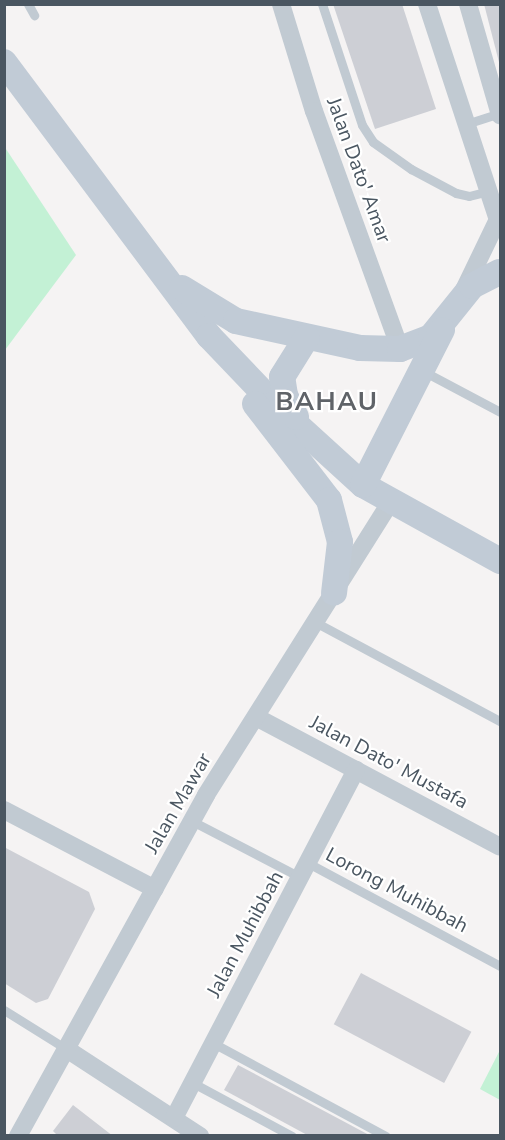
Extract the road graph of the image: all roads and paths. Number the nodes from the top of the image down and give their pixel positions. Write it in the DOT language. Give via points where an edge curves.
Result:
graph roads {
  1 [pos="28,4"];
  2 [pos="281,4"];
  3 [pos="322,4"];
  4 [pos="427,4"];
  5 [pos="468,4"];
  6 [pos="34,15"];
  7 [pos="4,62"];
  8 [pos="500,114"];
  9 [pos="466,124"];
  10 [pos="489,191"];
  11 [pos="499,217"];
  12 [pos="154,264"];
  13 [pos="501,272"];
  14 [pos="454,308"];
  15 [pos="209,336"];
  16 [pos="307,337"];
  17 [pos="400,349"];
  18 [pos="422,370"];
  19 [pos="501,412"];
  20 [pos="306,433"];
  21 [pos="363,485"];
  22 [pos="392,501"];
  23 [pos="501,561"];
  24 [pos="334,592"];
  25 [pos="315,622"];
  26 [pos="256,717"];
  27 [pos="501,721"];
  28 [pos="356,770"];
  29 [pos="4,810"];
  30 [pos="192,821"];
  31 [pos="501,847"];
  32 [pos="304,870"];
  33 [pos="155,889"];
  34 [pos="501,966"];
  35 [pos="4,1010"];
  36 [pos="213,1043"];
  37 [pos="68,1050"];
  38 [pos="193,1083"];
  39 [pos="174,1118"];
  40 [pos="18,1136"];
  41 [pos="200,1136"];
  42 [pos="292,1136"];
  43 [pos="386,1136"];
  1 -- 6 [label="lane"];
  2 -- 17 [label="street, Jalan Dato' Amar" via="314,111"];
  3 -- 10 [label="lane" via="362,125 373,142 411,170 456,193 469,196"];
  4 -- 9 [label="street"];
  5 -- 8 [label="street"];
  7 -- 12 [label="main road"];
  8 -- 9 [label="lane"];
  9 -- 10 [label="street"];
  10 -- 11 [label="street"];
  11 -- 14 [label="street"];
  12 -- 15 [label="main road"];
  12 -- 16 [label="main road" via="219,314"];
  13 -- 14 [label="main road" via="472,286"];
  14 -- 17 [label="main road" via="431,337"];
  14 -- 18 [label="main road"];
  15 -- 20 [label="main road"];
  15 -- 24 [label="main road" via="228,372 329,500 340,542"];
  16 -- 17 [label="main road" via="360,348"];
  16 -- 20 [label="main road" via="282,377 285,395"];
  18 -- 19 [label="lane"];
  18 -- 21 [label="main road"];
  20 -- 21 [label="main road"];
  21 -- 22 [label="main road"];
  22 -- 23 [label="main road"];
  22 -- 24 [label="street, Jalan Mawar"];
  24 -- 25 [label="street, Jalan Mawar"];
  25 -- 26 [label="street, Jalan Mawar"];
  25 -- 27 [label="lane"];
  26 -- 28 [label="street, Jalan Dato' Mustafa"];
  26 -- 30 [label="street, Jalan Mawar"];
  28 -- 31 [label="street, Jalan Dato' Mustafa"];
  28 -- 32 [label="street, Jalan Muhibbah"];
  29 -- 33 [label="street"];
  30 -- 32 [label="lane, Lorong Muhibbah"];
  30 -- 33 [label="street, Jalan Mawar"];
  32 -- 34 [label="lane, Lorong Muhibbah"];
  32 -- 36 [label="street, Jalan Muhibbah"];
  33 -- 37 [label="street, Jalan Mawar"];
  35 -- 37 [label="lane"];
  36 -- 38 [label="street, Jalan Muhibbah"];
  36 -- 43 [label="lane"];
  37 -- 39 [label="street"];
  37 -- 40 [label="street, Jalan Mawar"];
  38 -- 39 [label="street, Jalan Muhibbah"];
  38 -- 42 [label="lane"];
  39 -- 41 [label="street"];
}
